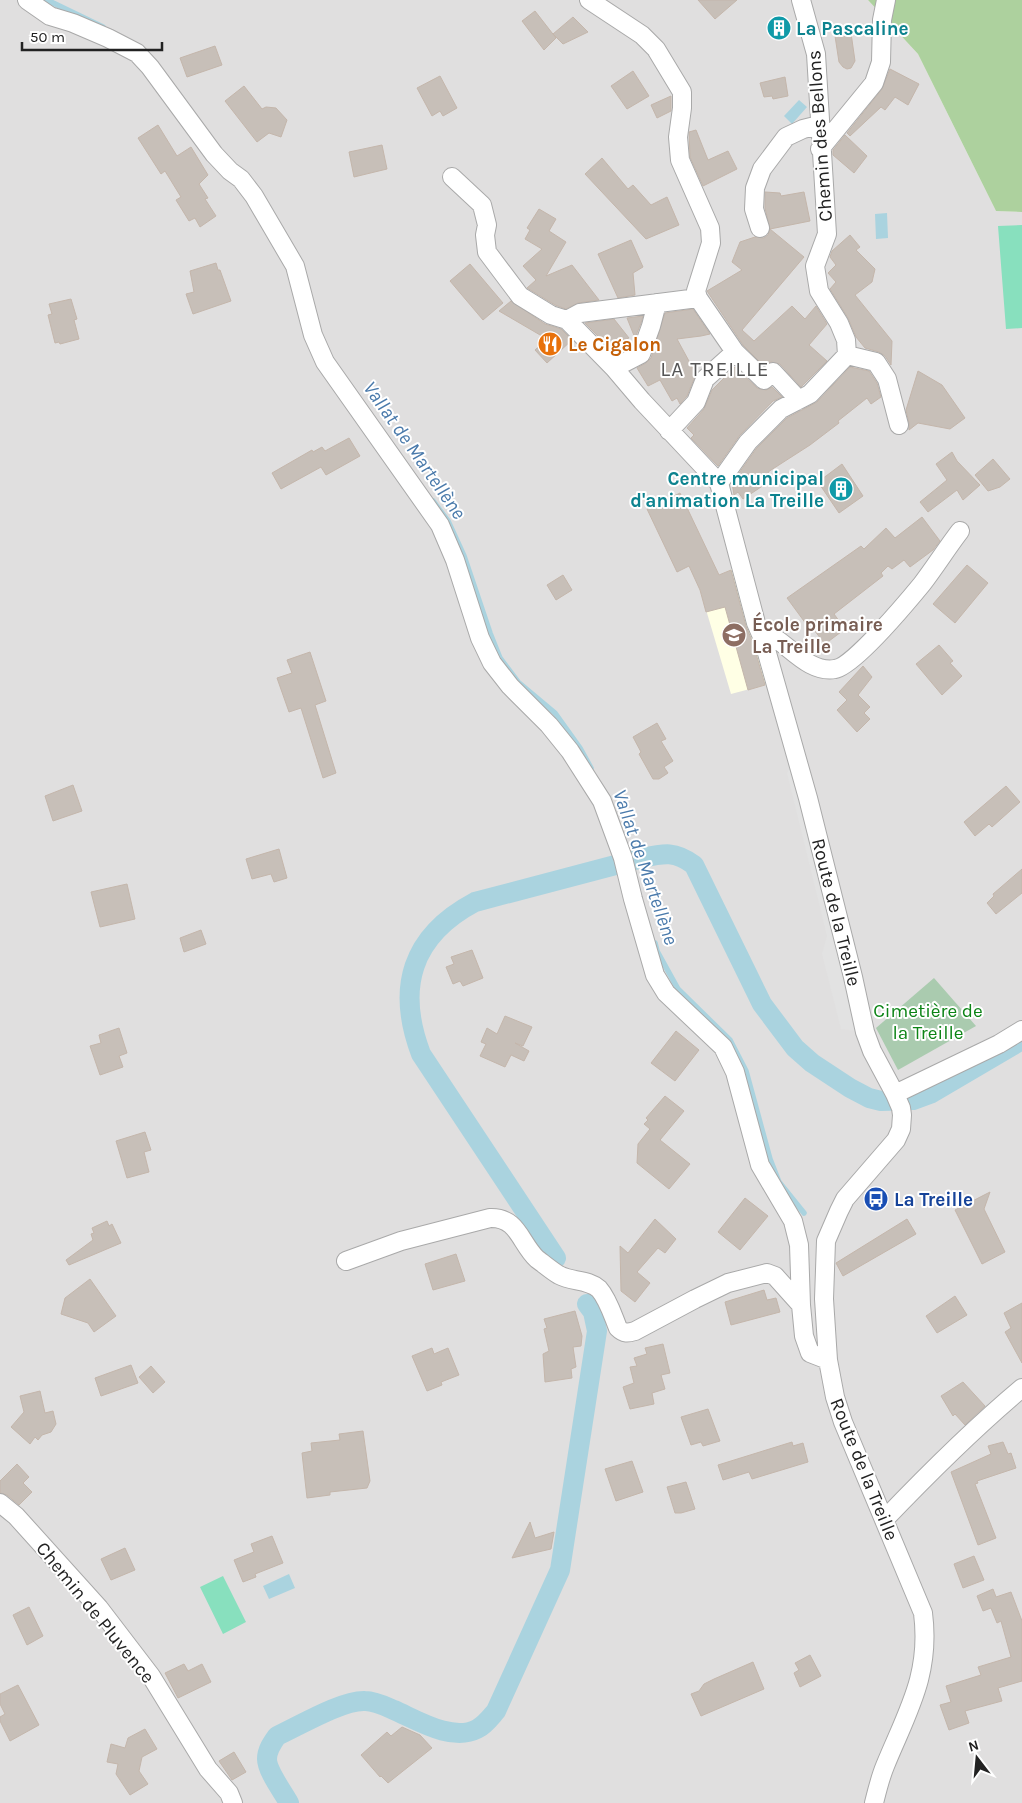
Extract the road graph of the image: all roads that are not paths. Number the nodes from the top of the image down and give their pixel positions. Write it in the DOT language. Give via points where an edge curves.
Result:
graph roads {
  1 [pos="27,0"];
  2 [pos="589,0"];
  3 [pos="801,0"];
  4 [pos="886,0"];
  5 [pos="819,125"];
  6 [pos="820,149"];
  7 [pos="452,177"];
  8 [pos="760,228"];
  9 [pos="698,298"];
  10 [pos="657,303"];
  11 [pos="567,320"];
  12 [pos="735,352"];
  13 [pos="847,355"];
  14 [pos="614,368"];
  15 [pos="799,400"];
  16 [pos="899,425"];
  17 [pos="669,430"];
  18 [pos="719,483"];
  19 [pos="960,531"];
  20 [pos="763,639"];
  21 [pos="1022,1030"];
  22 [pos="897,1098"];
  23 [pos="346,1261"];
  24 [pos="801,1304"];
  25 [pos="828,1360"];
  26 [pos="1022,1388"];
  27 [pos="0,1503"];
  28 [pos="884,1520"];
  29 [pos="233,1803"];
  30 [pos="874,1803"];
  1 -- 24 [label="street" via="50,16 73,23 137,53 214,154 241,178 254,196 295,266 313,335 325,362 440,525 480,638 492,662 570,750 602,801 623,858 655,975 666,993 723,1047 735,1072 760,1165 793,1221 800,1246"];
  2 -- 9 [label="street" via="642,35 656,49 682,92 678,137 680,160 710,228 710,243 696,291"];
  3 -- 5 [label="street, Chemin des Bellons" via="816,54"];
  4 -- 6 [label="street" via="881,62 874,83"];
  5 -- 6 [label="street, Chemin des Bellons"];
  5 -- 8 [label="street" via="802,129 786,138 762,169 755,188 754,209"];
  6 -- 13 [label="street, Chemin des Bellons" via="826,234 815,266 819,291 839,323 846,340"];
  7 -- 11 [label="street" via="482,205 487,225 487,252 520,296 551,315"];
  9 -- 10 [label="street"];
  9 -- 12 [label="street"];
  10 -- 11 [label="street" via="580,313"];
  10 -- 14 [label="street" via="641,354"];
  11 -- 14 [label="street"];
  12 -- 15 [label="street"];
  12 -- 17 [label="street" via="705,379 696,402"];
  13 -- 15 [label="street" via="810,394"];
  13 -- 16 [label="street" via="876,362 888,379"];
  14 -- 17 [label="street"];
  15 -- 18 [label="street" via="782,409 748,442"];
  17 -- 18 [label="street"];
  18 -- 20 [label="street, Route de la Treille"];
  19 -- 20 [label="street" via="922,583 849,663 836,669 823,668 809,664 775,638"];
  20 -- 22 [label="street, Route de la Treille" via="808,798 865,1032"];
  21 -- 22 [label="street"];
  22 -- 25 [label="street, Route de la Treille" via="902,1115 896,1140 845,1199 826,1241 824,1299"];
  23 -- 24 [label="street" via="401,1241 500,1218 514,1226 536,1258 560,1276 593,1284 601,1291 622,1332 635,1331 728,1283 767,1273 775,1276"];
  24 -- 25 [label="street" via="804,1336 810,1353"];
  25 -- 28 [label="street, Route de la Treille" via="840,1414"];
  26 -- 28 [label="street" via="946,1456"];
  27 -- 29 [label="street, Chemin de Pluvence" via="16,1516 151,1676 208,1769 229,1793"];
  28 -- 30 [label="street, Route de la Treille" via="923,1613 925,1650 911,1706 884,1768"];
}
